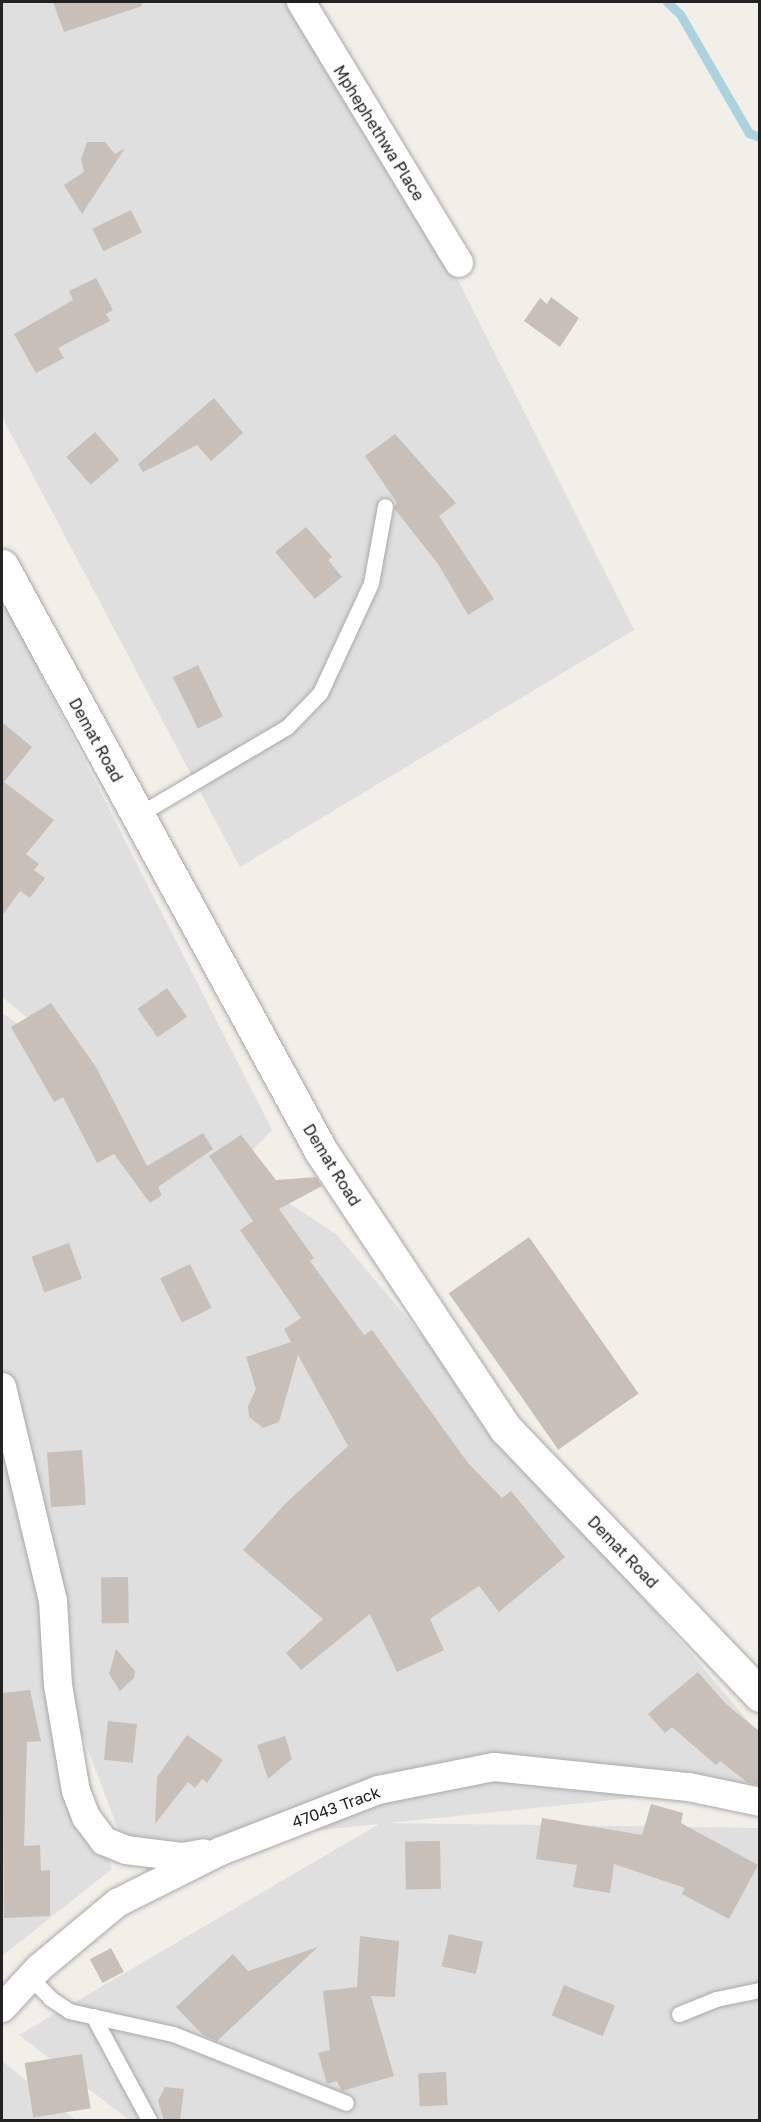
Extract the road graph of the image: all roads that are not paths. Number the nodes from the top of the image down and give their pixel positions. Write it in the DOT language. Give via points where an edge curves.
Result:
graph roads {
  1 [pos="301,2"];
  2 [pos="459,263"];
  3 [pos="385,506"];
  4 [pos="2,566"];
  5 [pos="138,815"];
  6 [pos="2,1387"];
  7 [pos="759,1695"];
  8 [pos="759,1802"];
  9 [pos="221,1851"];
  10 [pos="30,1977"];
  11 [pos="759,1990"];
  12 [pos="2,2008"];
  13 [pos="679,2014"];
  14 [pos="93,2016"];
  15 [pos="346,2103"];
  16 [pos="149,2121"];
  1 -- 2 [label="street, Mphephethwa Place"];
  3 -- 5 [label="lane" via="371,583 320,693 287,728"];
  4 -- 5 [label="street, Demat Road"];
  5 -- 7 [label="street, Demat Road" via="321,1151 506,1429"];
  6 -- 9 [label="street" via="53,1601 58,1686 76,1791 86,1817 104,1841 126,1850 182,1857"];
  8 -- 9 [label="street, 47043 Track" via="690,1787 494,1767 378,1790"];
  9 -- 10 [label="street, 47043 Track" via="117,1903"];
  10 -- 12 [label="street, 47043 Track"];
  10 -- 14 [label="lane" via="69,2011"];
  11 -- 13 [label="lane" via="716,1999"];
  14 -- 15 [label="lane" via="173,2034"];
  14 -- 16 [label="lane"];
}
